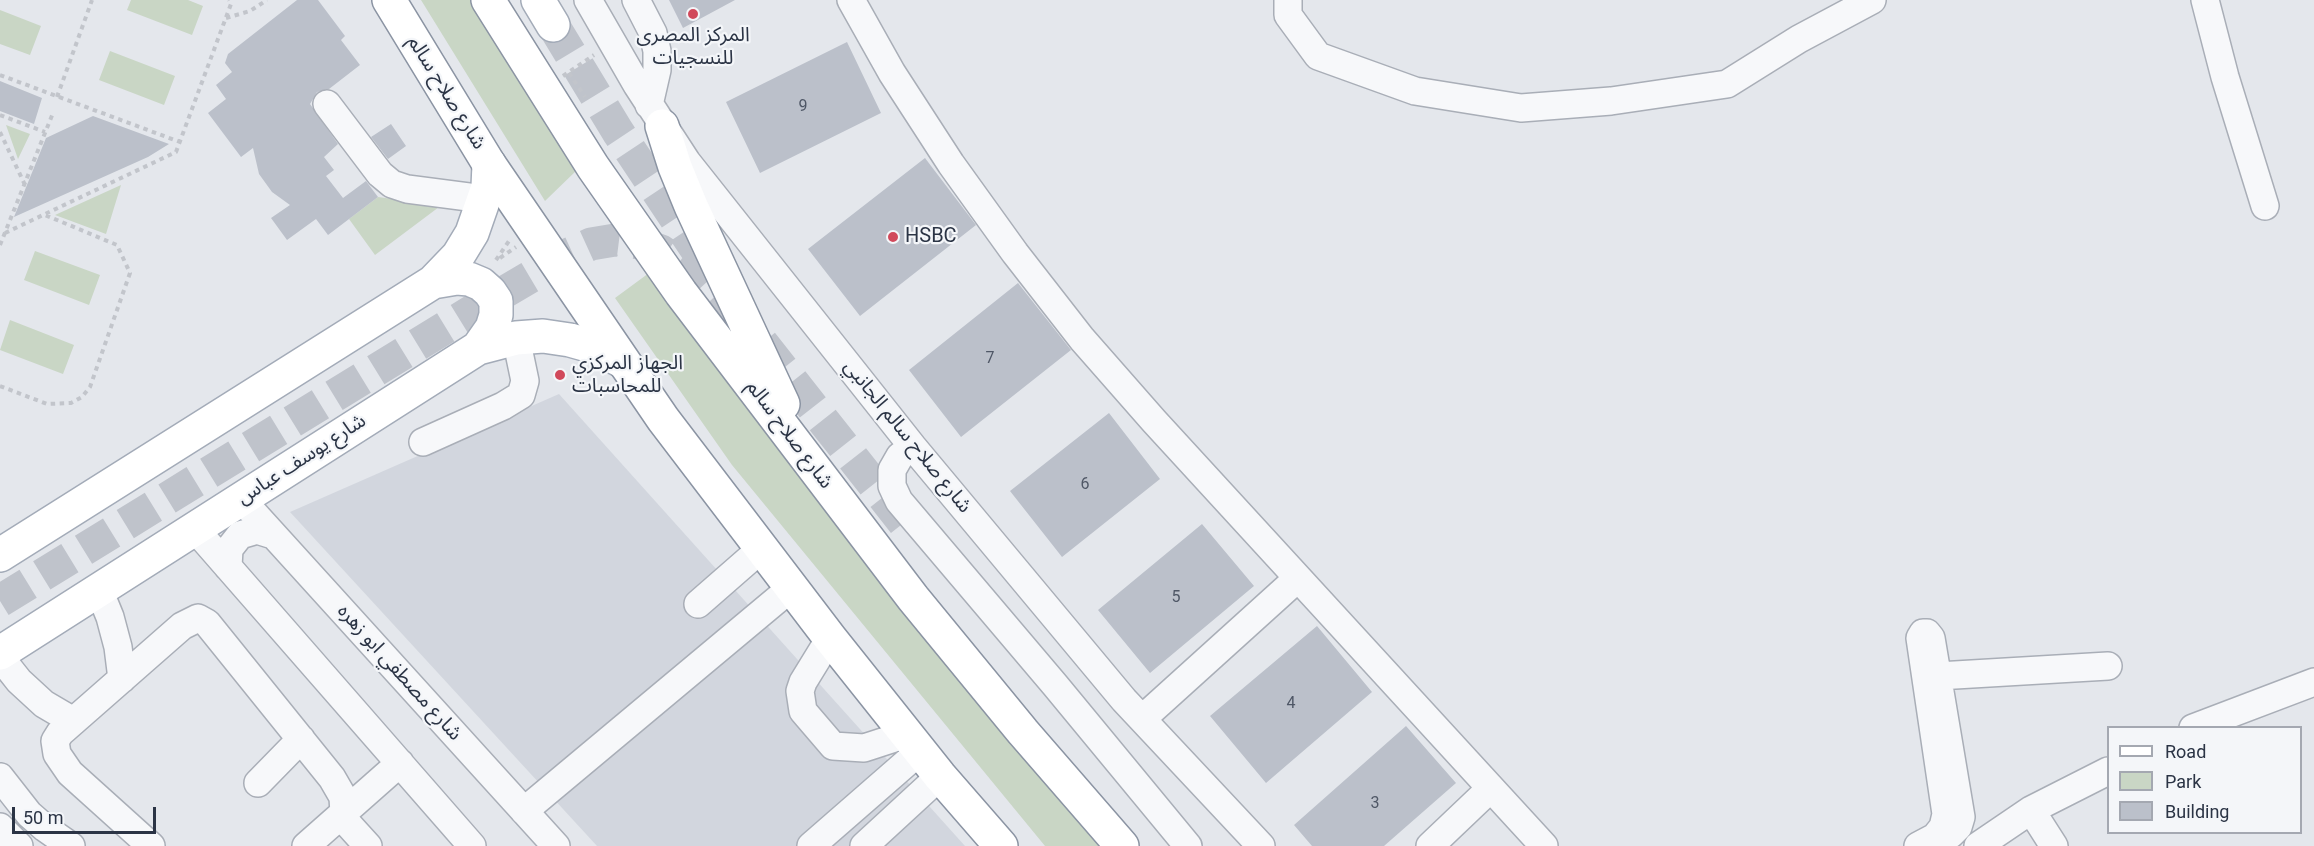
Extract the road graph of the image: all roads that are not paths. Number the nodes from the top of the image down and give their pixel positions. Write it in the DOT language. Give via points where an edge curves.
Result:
graph roads {
  1 [pos="389,0"];
  2 [pos="488,0"];
  3 [pos="588,0"];
  4 [pos="636,0"];
  5 [pos="851,0"];
  6 [pos="1288,0"];
  7 [pos="1872,0"];
  8 [pos="2205,0"];
  9 [pos="327,104"];
  10 [pos="656,116"];
  11 [pos="489,164"];
  12 [pos="484,199"];
  13 [pos="2265,206"];
  14 [pos="433,282"];
  15 [pos="516,338"];
  16 [pos="478,348"];
  17 [pos="622,361"];
  18 [pos="423,442"];
  19 [pos="913,447"];
  20 [pos="809,460"];
  21 [pos="241,500"];
  22 [pos="195,529"];
  23 [pos="273,535"];
  24 [pos="761,549"];
  25 [pos="0,555"];
  26 [pos="228,567"];
  27 [pos="1298,578"];
  28 [pos="791,588"];
  29 [pos="99,590"];
  30 [pos="698,604"];
  31 [pos="830,638"];
  32 [pos="0,655"];
  33 [pos="2108,666"];
  34 [pos="1938,676"];
  35 [pos="122,679"];
  36 [pos="2314,682"];
  37 [pos="1142,719"];
  38 [pos="73,721"];
  39 [pos="2198,726"];
  40 [pos="643,729"];
  41 [pos="301,739"];
  42 [pos="913,743"];
  43 [pos="400,763"];
  44 [pos="2107,772"];
  45 [pos="940,776"];
  46 [pos="0,777"];
  47 [pos="258,783"];
  48 [pos="1491,788"];
  49 [pos="2031,810"];
  50 [pos="344,814"];
  51 [pos="529,816"];
  52 [pos="0,827"];
  53 [pos="19,846"];
  54 [pos="71,846"];
  55 [pos="151,846"];
  56 [pos="306,846"];
  57 [pos="368,846"];
  58 [pos="472,846"];
  59 [pos="556,846"];
  60 [pos="811,846"];
  61 [pos="864,846"];
  62 [pos="1000,846"];
  63 [pos="1122,846"];
  64 [pos="1188,846"];
  65 [pos="1261,846"];
  66 [pos="1430,846"];
  67 [pos="1544,846"];
  68 [pos="1918,846"];
  69 [pos="1934,846"];
  70 [pos="1978,846"];
  71 [pos="2054,846"];
  1 -- 11 [label="main road, شارع صلاح سالم"];
  2 -- 20 [label="main road, شارع صلاح سالم" via="556,81 593,166 675,285"];
  3 -- 10 [label="street, شارع صلاح سالم الجانبي"];
  4 -- 10 [label="street" via="653,33 657,51"];
  5 -- 27 [label="street" via="939,146 1048,297 1154,422"];
  6 -- 7 [label="street" via="1287,15 1318,56 1415,91 1521,108 1611,101 1727,84"];
  8 -- 13 [label="street"];
  9 -- 12 [label="street" via="380,174 392,184"];
  10 -- 19 [label="street, شارع صلاح سالم الجانبي" via="708,188"];
  10 -- 20 [label="main road" via="691,206"];
  11 -- 12 [label="main road"];
  11 -- 17 [label="main road, شارع صلاح سالم"];
  12 -- 14 [label="main road" via="472,233 458,256"];
  14 -- 16 [label="main road" via="470,279 490,292 496,302 495,315 492,328"];
  14 -- 25 [label="main road"];
  15 -- 16 [label="main road, شارع يوسف عباس"];
  15 -- 17 [label="main road, شارع يوسف عباس" via="570,340"];
  15 -- 18 [label="street" via="525,381 521,395"];
  16 -- 21 [label="main road, شارع يوسف عباس"];
  17 -- 24 [label="main road, شارع صلاح سالم"];
  19 -- 37 [label="street, شارع صلاح سالم الجانبي"];
  19 -- 64 [label="street" via="900,456 892,470 892,486 899,501"];
  20 -- 63 [label="main road, شارع صلاح سالم" via="968,666"];
  21 -- 22 [label="main road, شارع يوسف عباس"];
  21 -- 23 [label="street, شارع مصطفي ابو زهره"];
  22 -- 26 [label="street"];
  22 -- 29 [label="main road, شارع يوسف عباس"];
  23 -- 26 [label="street" via="257,530 240,535 229,549"];
  23 -- 51 [label="street, شارع مصطفي ابو زهره"];
  24 -- 28 [label="main road, شارع صلاح سالم"];
  24 -- 30 [label="street"];
  26 -- 43 [label="street"];
  27 -- 37 [label="street"];
  27 -- 48 [label="street"];
  28 -- 31 [label="main road, شارع صلاح سالم"];
  28 -- 51 [label="street"];
  29 -- 32 [label="main road, شارع يوسف عباس"];
  29 -- 35 [label="street" via="118,647"];
  31 -- 42 [label="main road, شارع صلاح سالم"];
  31 -- 42 [label="street" via="803,682 803,711 834,746 864,748"];
  32 -- 38 [label="street" via="19,681"];
  33 -- 34 [label="street"];
  34 -- 68 [label="street" via="1930,636 1923,633 1920,638 1946,814 1935,837"];
  34 -- 69 [label="street" via="1961,818 1951,834"];
  35 -- 38 [label="street"];
  35 -- 41 [label="street" via="182,626 198,618 207,622"];
  36 -- 39 [label="street"];
  37 -- 65 [label="street, شارع صلاح سالم الجانبي"];
  38 -- 55 [label="street" via="55,741 57,754 70,773"];
  40 -- 51 [label="street"];
  41 -- 47 [label="street"];
  41 -- 50 [label="street" via="343,797"];
  42 -- 45 [label="main road, شارع صلاح سالم"];
  42 -- 60 [label="street"];
  43 -- 50 [label="street"];
  43 -- 58 [label="street"];
  44 -- 49 [label="street"];
  45 -- 61 [label="street"];
  45 -- 62 [label="main road, شارع صلاح سالم"];
  46 -- 54 [label="street" via="29,814"];
  48 -- 66 [label="street"];
  48 -- 67 [label="street"];
  49 -- 70 [label="street"];
  49 -- 71 [label="street"];
  50 -- 56 [label="street"];
  50 -- 57 [label="street"];
  51 -- 59 [label="street, شارع مصطفي ابو زهره"];
  52 -- 53 [label="street"];
}
